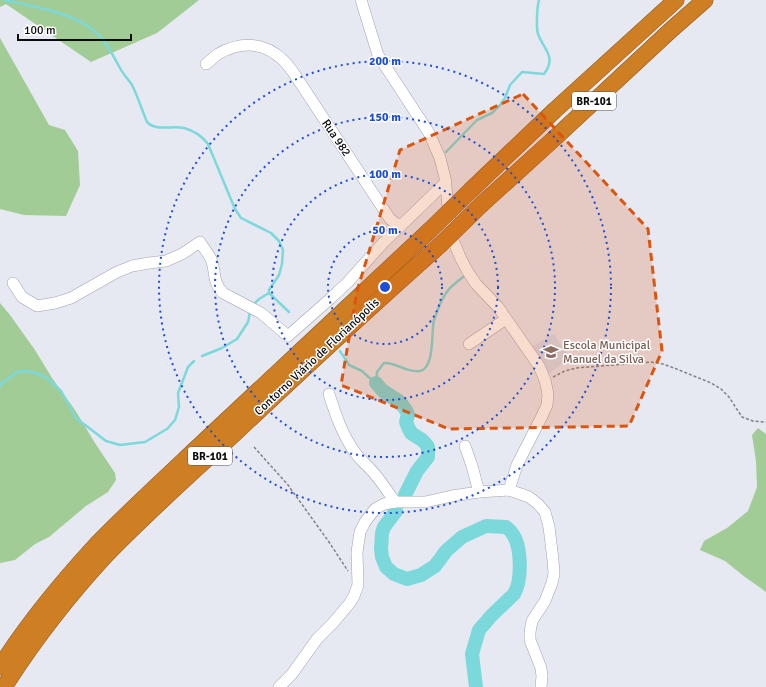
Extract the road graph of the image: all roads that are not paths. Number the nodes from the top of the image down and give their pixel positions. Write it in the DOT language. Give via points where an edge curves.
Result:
graph roads {
  1 [pos="361,0"];
  2 [pos="676,0"];
  3 [pos="706,0"];
  4 [pos="206,64"];
  5 [pos="446,182"];
  6 [pos="401,225"];
  7 [pos="13,282"];
  8 [pos="506,319"];
  9 [pos="469,344"];
  10 [pos="329,394"];
  11 [pos="465,446"];
  12 [pos="509,490"];
  13 [pos="479,492"];
  14 [pos="395,502"];
  15 [pos="0,667"];
  16 [pos="4,687"];
  17 [pos="279,687"];
  18 [pos="541,687"];
  1 -- 5 [label="street" via="378,55 429,133 440,158"];
  2 -- 15 [label="highway, Contorno Viário de Florianópolis / BR-101, bridge" via="566,100 112,529 47,602"];
  3 -- 16 [label="highway, Contorno Viário de Florianópolis / BR-101, bridge" via="482,204 122,539 58,611"];
  4 -- 6 [label="street, Rua 982" via="218,54 244,45 259,46 283,60 390,219"];
  5 -- 6 [label="street"];
  5 -- 8 [label="street" via="453,240 461,259 476,284"];
  6 -- 7 [label="street" via="348,282 288,336 261,313 219,289 212,260 200,242 166,262 132,266 71,298 55,303 37,306 22,297"];
  8 -- 9 [label="street"];
  8 -- 12 [label="street" via="539,366 548,394 547,405 516,465"];
  10 -- 14 [label="street" via="355,452 374,472"];
  11 -- 13 [label="street"];
  12 -- 13 [label="street"];
  12 -- 18 [label="street" via="529,497 538,504 549,527 554,574 545,601 532,621 530,632 530,640 542,672"];
  13 -- 14 [label="street" via="425,502"];
  14 -- 17 [label="street" via="375,509 360,532 357,552 358,585 349,604"];
}
